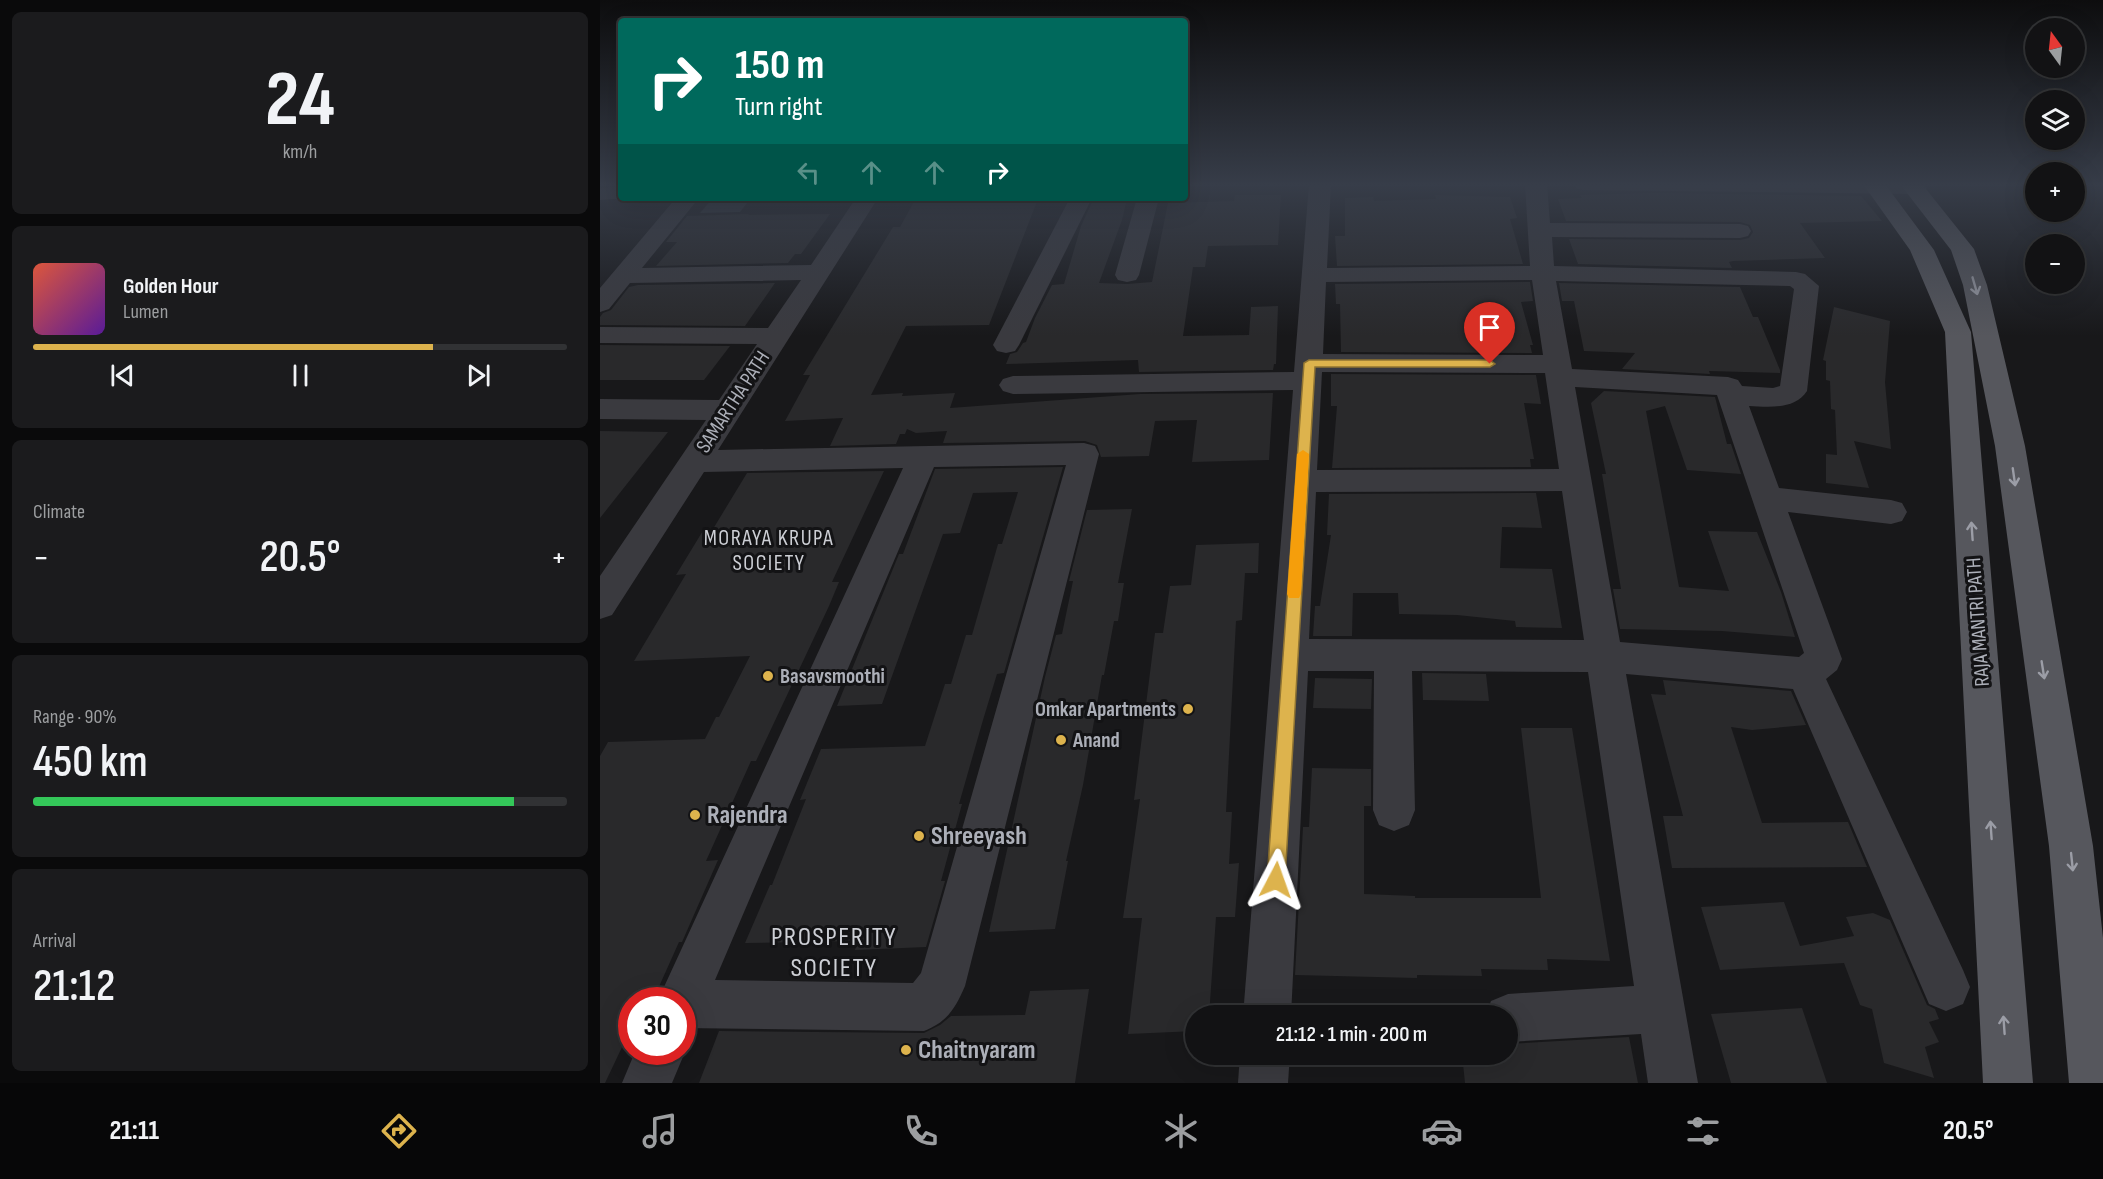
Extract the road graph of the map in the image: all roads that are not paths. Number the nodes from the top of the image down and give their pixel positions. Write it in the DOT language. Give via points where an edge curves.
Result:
graph roads {
  1 [pos="658,235"];
  2 [pos="843,235"];
  3 [pos="1062,235"];
  4 [pos="1139,235"];
  5 [pos="1317,235"];
  6 [pos="1540,235"];
  7 [pos="1915,235"];
  8 [pos="1947,235"];
  9 [pos="819,272"];
  10 [pos="1543,273"];
  11 [pos="1315,274"];
  12 [pos="1127,275"];
  13 [pos="623,276"];
  14 [pos="600,304"];
  15 [pos="600,335"];
  16 [pos="777,336"];
  17 [pos="1005,345"];
  18 [pos="1308,372"];
  19 [pos="1559,375"];
  20 [pos="1013,385"];
  21 [pos="1731,395"];
  22 [pos="601,410"];
  23 [pos="728,410"];
  24 [pos="923,457"];
  25 [pos="694,461"];
  26 [pos="1576,480"];
  27 [pos="1301,481"];
  28 [pos="1767,498"];
  29 [pos="1891,512"];
  30 [pos="604,595"];
  31 [pos="1290,656"];
  32 [pos="1394,656"];
  33 [pos="1604,656"];
  34 [pos="1805,674"];
  35 [pos="1394,810"];
  36 [pos="689,987"];
  37 [pos="1946,987"];
  38 [pos="696,1003"];
  39 [pos="1268,1005"];
  40 [pos="1661,1009"];
  41 [pos="1518,1017"];
  42 [pos="654,1065"];
  43 [pos="1264,1065"];
  44 [pos="646,1083"];
  45 [pos="1263,1083"];
  46 [pos="1673,1083"];
  47 [pos="2008,1083"];
  48 [pos="2094,1083"];
  1 -- 13 [label="street"];
  2 -- 9 [label="street, SAMARTHA PATH"];
  3 -- 17 [label="street"];
  4 -- 12 [label="street"];
  5 -- 11 [label="street"];
  6 -- 10 [label="street"];
  47 -- 7 [label="main road, RAJA MANTRI PATH, one-way" via="1958,332"];
  8 -- 48 [label="main road, one-way" via="1962,249 1972,276 2010,446 2071,846"];
  9 -- 13 [label="street"];
  9 -- 16 [label="street, SAMARTHA PATH"];
  10 -- 11 [label="street"];
  10 -- 19 [label="street"];
  10 -- 21 [label="street" via="1796,279 1806,286 1792,392 1776,398"];
  11 -- 18 [label="street"];
  13 -- 14 [label="street"];
  15 -- 16 [label="street"];
  16 -- 23 [label="street, SAMARTHA PATH"];
  18 -- 19 [label="street"];
  18 -- 20 [label="street"];
  18 -- 27 [label="street"];
  19 -- 21 [label="street" via="1728,386"];
  19 -- 26 [label="street"];
  21 -- 28 [label="street"];
  22 -- 23 [label="street"];
  23 -- 25 [label="street, SAMARTHA PATH"];
  24 -- 25 [label="street"];
  24 -- 36 [label="street"];
  24 -- 38 [label="street" via="1084,454 941,986 924,1007"];
  25 -- 30 [label="street, SAMARTHA PATH"];
  26 -- 27 [label="street"];
  26 -- 33 [label="street"];
  27 -- 31 [label="street"];
  28 -- 29 [label="street"];
  28 -- 34 [label="street" via="1824,659"];
  31 -- 32 [label="street"];
  31 -- 39 [label="street"];
  32 -- 33 [label="street"];
  32 -- 35 [label="street"];
  33 -- 34 [label="street"];
  33 -- 40 [label="street"];
  34 -- 37 [label="street"];
  40 -- 41 [label="street"];
  40 -- 46 [label="street"];
  42 -- 44 [label="street"];
  43 -- 45 [label="street"];
}
